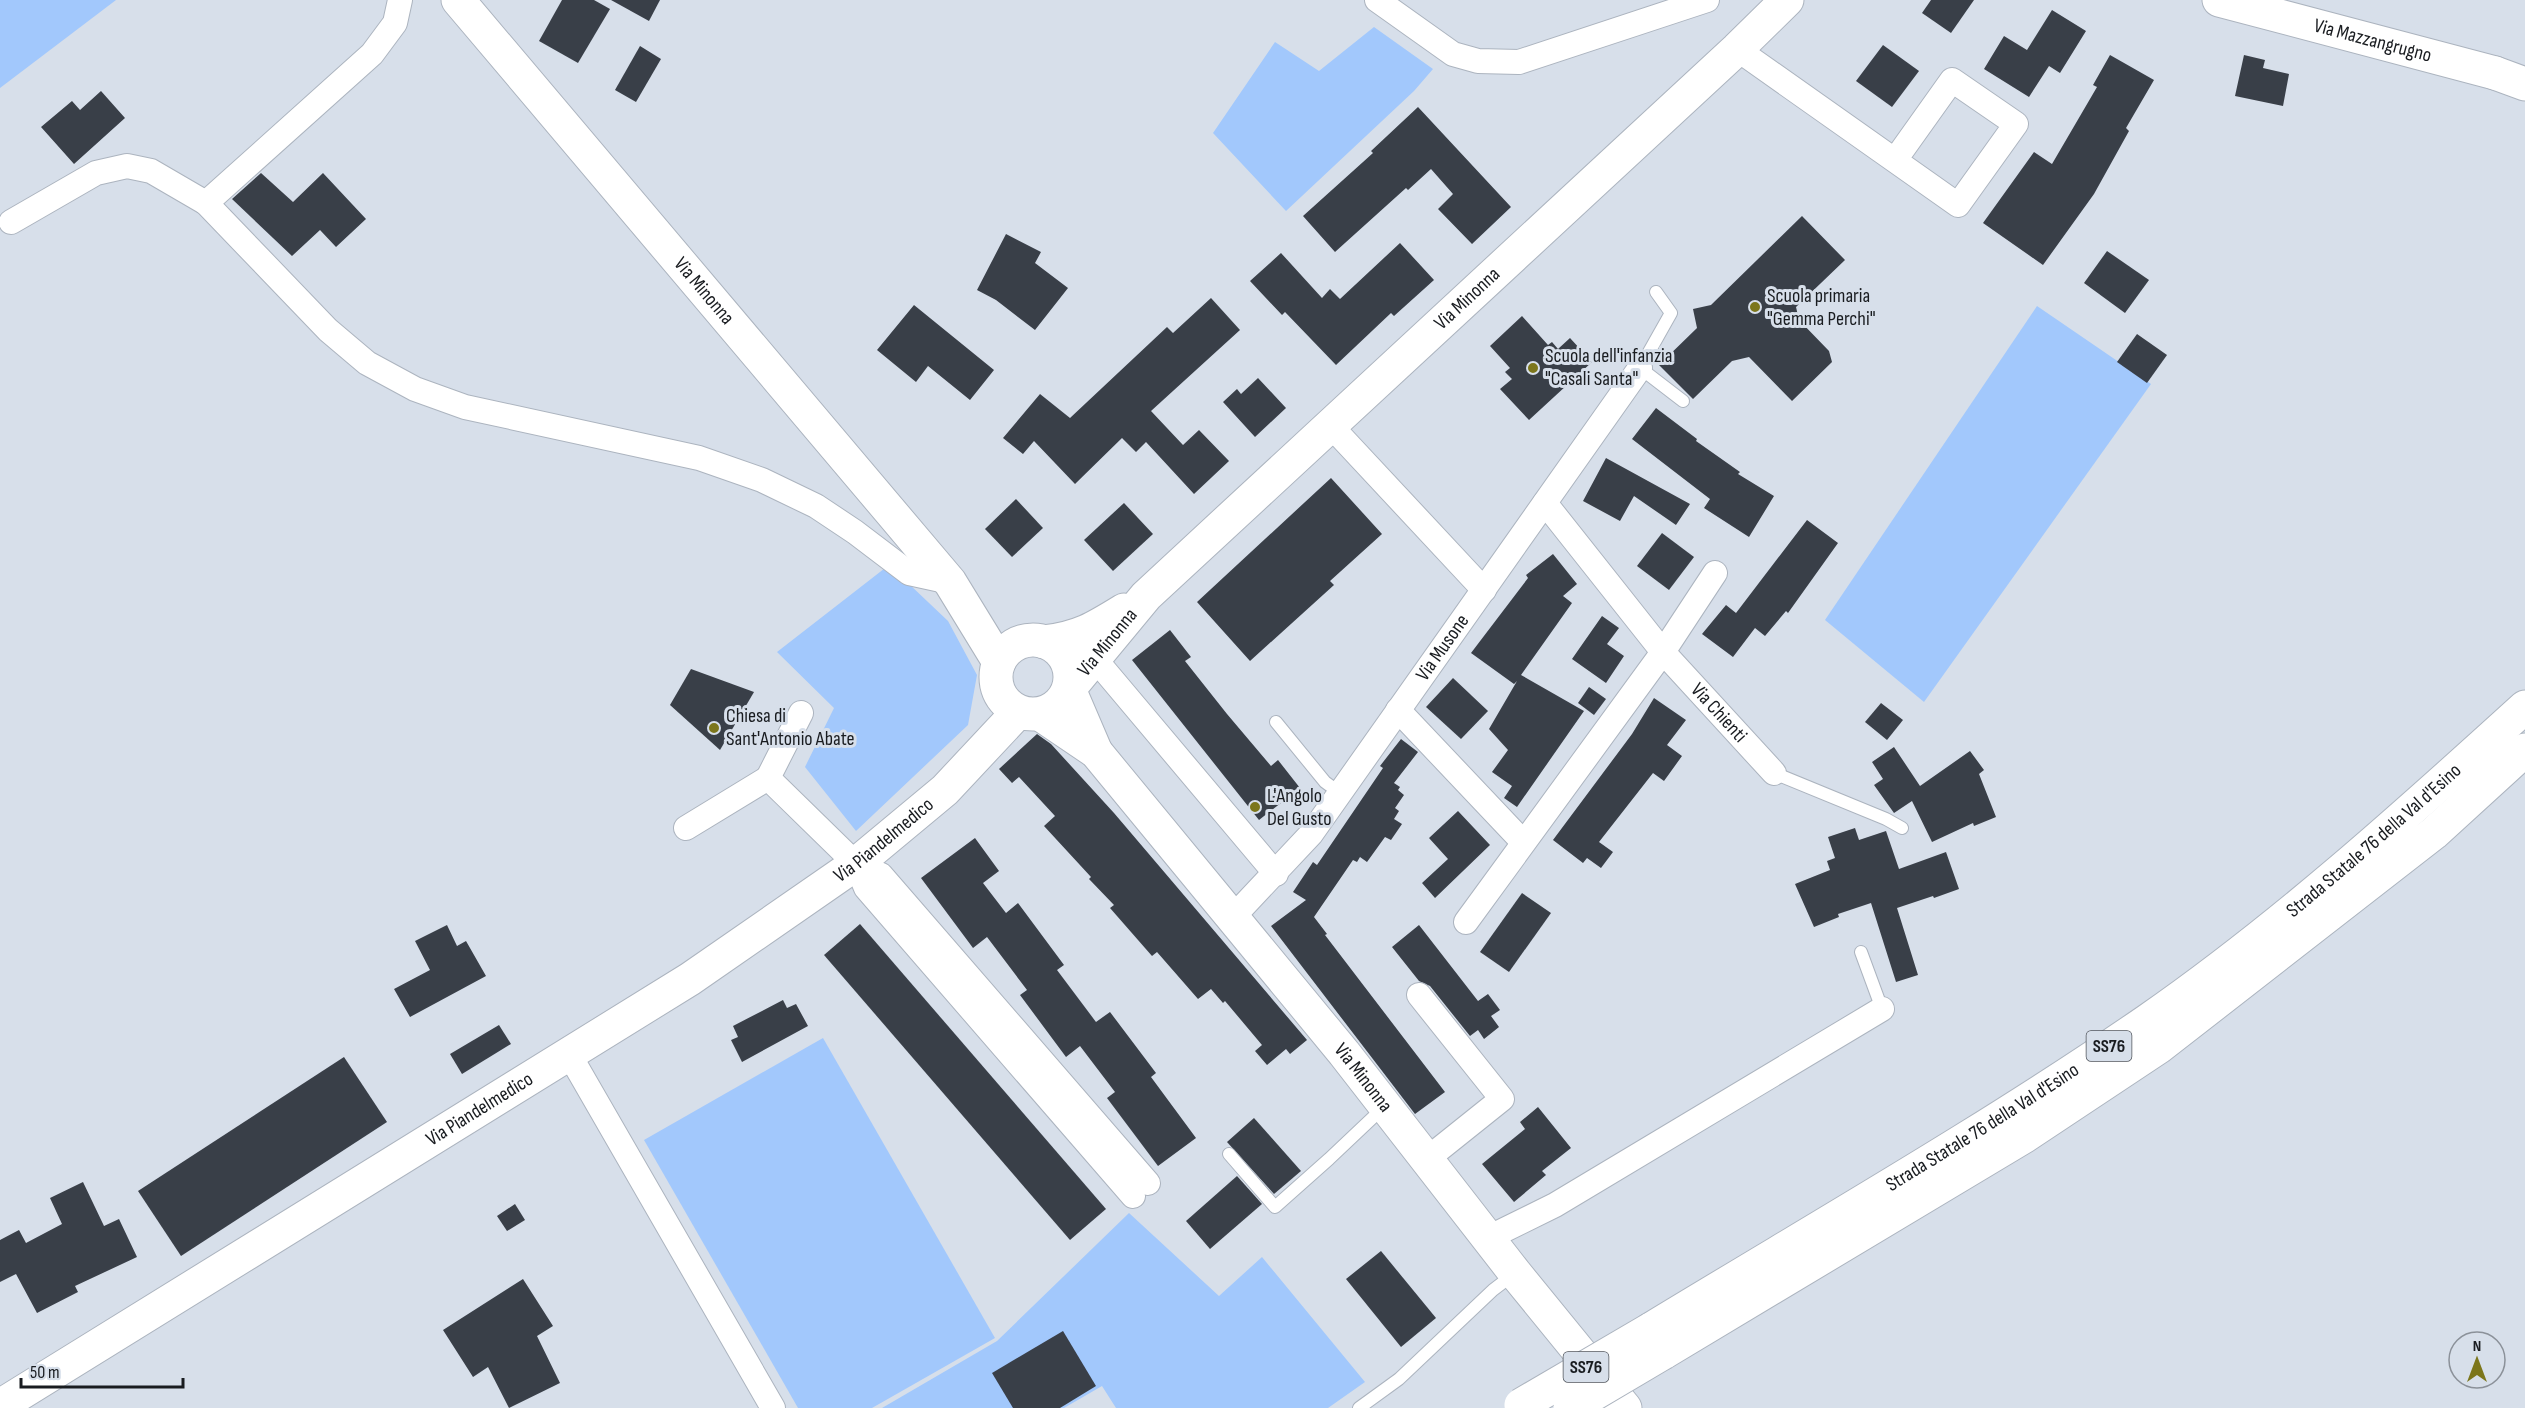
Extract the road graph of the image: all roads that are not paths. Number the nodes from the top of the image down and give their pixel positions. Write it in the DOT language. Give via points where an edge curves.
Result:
graph roads {
  1 [pos="400,0"];
  2 [pos="458,0"];
  3 [pos="1377,0"];
  4 [pos="1707,0"];
  5 [pos="1787,0"];
  6 [pos="2219,0"];
  7 [pos="1737,49"];
  8 [pos="2510,79"];
  9 [pos="1895,160"];
  10 [pos="206,204"];
  11 [pos="6,225"];
  12 [pos="1656,292"];
  13 [pos="1640,368"];
  14 [pos="1683,401"];
  15 [pos="1330,426"];
  16 [pos="1545,503"];
  17 [pos="1715,573"];
  18 [pos="950,582"];
  19 [pos="1484,591"];
  20 [pos="1146,596"];
  21 [pos="1035,641"];
  22 [pos="1663,652"];
  23 [pos="1095,659"];
  24 [pos="2525,685"];
  25 [pos="1069,689"];
  26 [pos="1014,694"];
  27 [pos="2525,707"];
  28 [pos="1398,710"];
  29 [pos="801,714"];
  30 [pos="1276,722"];
  31 [pos="2525,750"];
  32 [pos="1096,752"];
  33 [pos="1774,773"];
  34 [pos="768,777"];
  35 [pos="1340,793"];
  36 [pos="686,828"];
  37 [pos="1902,828"];
  38 [pos="1523,842"];
  39 [pos="856,864"];
  40 [pos="1276,874"];
  41 [pos="1233,917"];
  42 [pos="1466,922"];
  43 [pos="2272,926"];
  44 [pos="1861,952"];
  45 [pos="1419,995"];
  46 [pos="1882,1009"];
  47 [pos="569,1054"];
  48 [pos="1384,1106"];
  49 [pos="1229,1154"];
  50 [pos="1427,1160"];
  51 [pos="1141,1190"];
  52 [pos="1488,1238"];
  53 [pos="1515,1273"];
  54 [pos="1657,1341"];
  55 [pos="0,1406"];
  56 [pos="1519,1407"];
  57 [pos="773,1408"];
  58 [pos="1359,1408"];
  59 [pos="1570,1408"];
  60 [pos="1625,1408"];
  1 -- 10 [label="street" via="395,23 372,54"];
  2 -- 18 [label="main road, Via Minonna"];
  3 -- 4 [label="street" via="1453,54 1478,61 1519,63"];
  5 -- 7 [label="main road, Via Minonna"];
  6 -- 8 [label="main road, Via Mazzangrugno"];
  7 -- 9 [label="street"];
  7 -- 15 [label="main road, Via Minonna"];
  9 -- 9 [label="street" via="1958,205 2016,124 1952,80"];
  10 -- 11 [label="street" via="151,171 127,166 96,173"];
  10 -- 18 [label="street" via="328,330 368,363 415,389 465,407 699,458 762,480 855,531 909,573"];
  12 -- 13 [label="lane" via="1671,313"];
  13 -- 14 [label="lane"];
  13 -- 16 [label="street, Via Musone"];
  15 -- 19 [label="street"];
  15 -- 20 [label="main road, Via Minonna"];
  16 -- 19 [label="street, Via Musone"];
  16 -- 22 [label="street, Via Chienti"];
  17 -- 22 [label="street"];
  18 -- 21 [label="main road, Via Minonna"];
  18 -- 26 [label="main road, Via Minonna"];
  19 -- 28 [label="street, Via Musone"];
  20 -- 21 [label="main road, Via Minonna" via="1092,630 1063,639"];
  20 -- 23 [label="main road, Via Minonna"];
  21 -- 25 [label="main road, Via Minonna" via="1053,645 1066,660 1070,669"];
  21 -- 26 [label="main road, Via Minonna" via="1015,644 1005,652"];
  22 -- 33 [label="street, Via Chienti"];
  22 -- 38 [label="street"];
  23 -- 25 [label="main road, Via Minonna"];
  23 -- 40 [label="street"];
  24 -- 43 [label="main road" via="2469,746"];
  25 -- 26 [label="main road, Via Minonna" via="1058,705"];
  25 -- 32 [label="main road, Via Minonna"];
  26 -- 32 [label="main road, Via Minonna"];
  26 -- 39 [label="main road, Via Piandelmedico" via="978,735 945,790"];
  27 -- 43 [label="main road, Strada Statale 76 della Val d'Esino / SS76" via="2419,804"];
  28 -- 35 [label="street, Via Musone"];
  28 -- 38 [label="street"];
  29 -- 34 [label="street"];
  30 -- 35 [label="lane" via="1324,782"];
  31 -- 54 [label="main road, Strada Statale 76 della Val d'Esino / SS76" via="2434,833 2159,1047 2025,1136"];
  32 -- 41 [label="main road, Via Minonna"];
  33 -- 37 [label="lane"];
  34 -- 36 [label="street"];
  34 -- 39 [label="street"];
  35 -- 40 [label="street, Via Musone"];
  38 -- 42 [label="street"];
  39 -- 47 [label="main road, Via Piandelmedico" via="690,979"];
  39 -- 51 [label="street" via="866,888"];
  40 -- 41 [label="street, Via Musone"];
  41 -- 48 [label="main road, Via Minonna"];
  43 -- 54 [label="main road, Strada Statale 76 della Val d'Esino / SS76" via="2149,1020"];
  44 -- 46 [label="lane"];
  45 -- 50 [label="street" via="1502,1099"];
  46 -- 52 [label="street" via="1555,1205"];
  47 -- 55 [label="main road, Via Piandelmedico"];
  47 -- 57 [label="street"];
  48 -- 49 [label="lane" via="1275,1207"];
  48 -- 50 [label="main road, Via Minonna"];
  50 -- 52 [label="main road, Via Minonna"];
  52 -- 53 [label="main road, Via Minonna"];
  53 -- 58 [label="lane" via="1399,1378"];
  53 -- 60 [label="main road, Via Minonna"];
  54 -- 56 [label="main road, Strada Statale 76 della Val d'Esino / SS76, bridge"];
  54 -- 59 [label="main road, Strada Statale 76 della Val d'Esino / SS76, bridge"];
}
